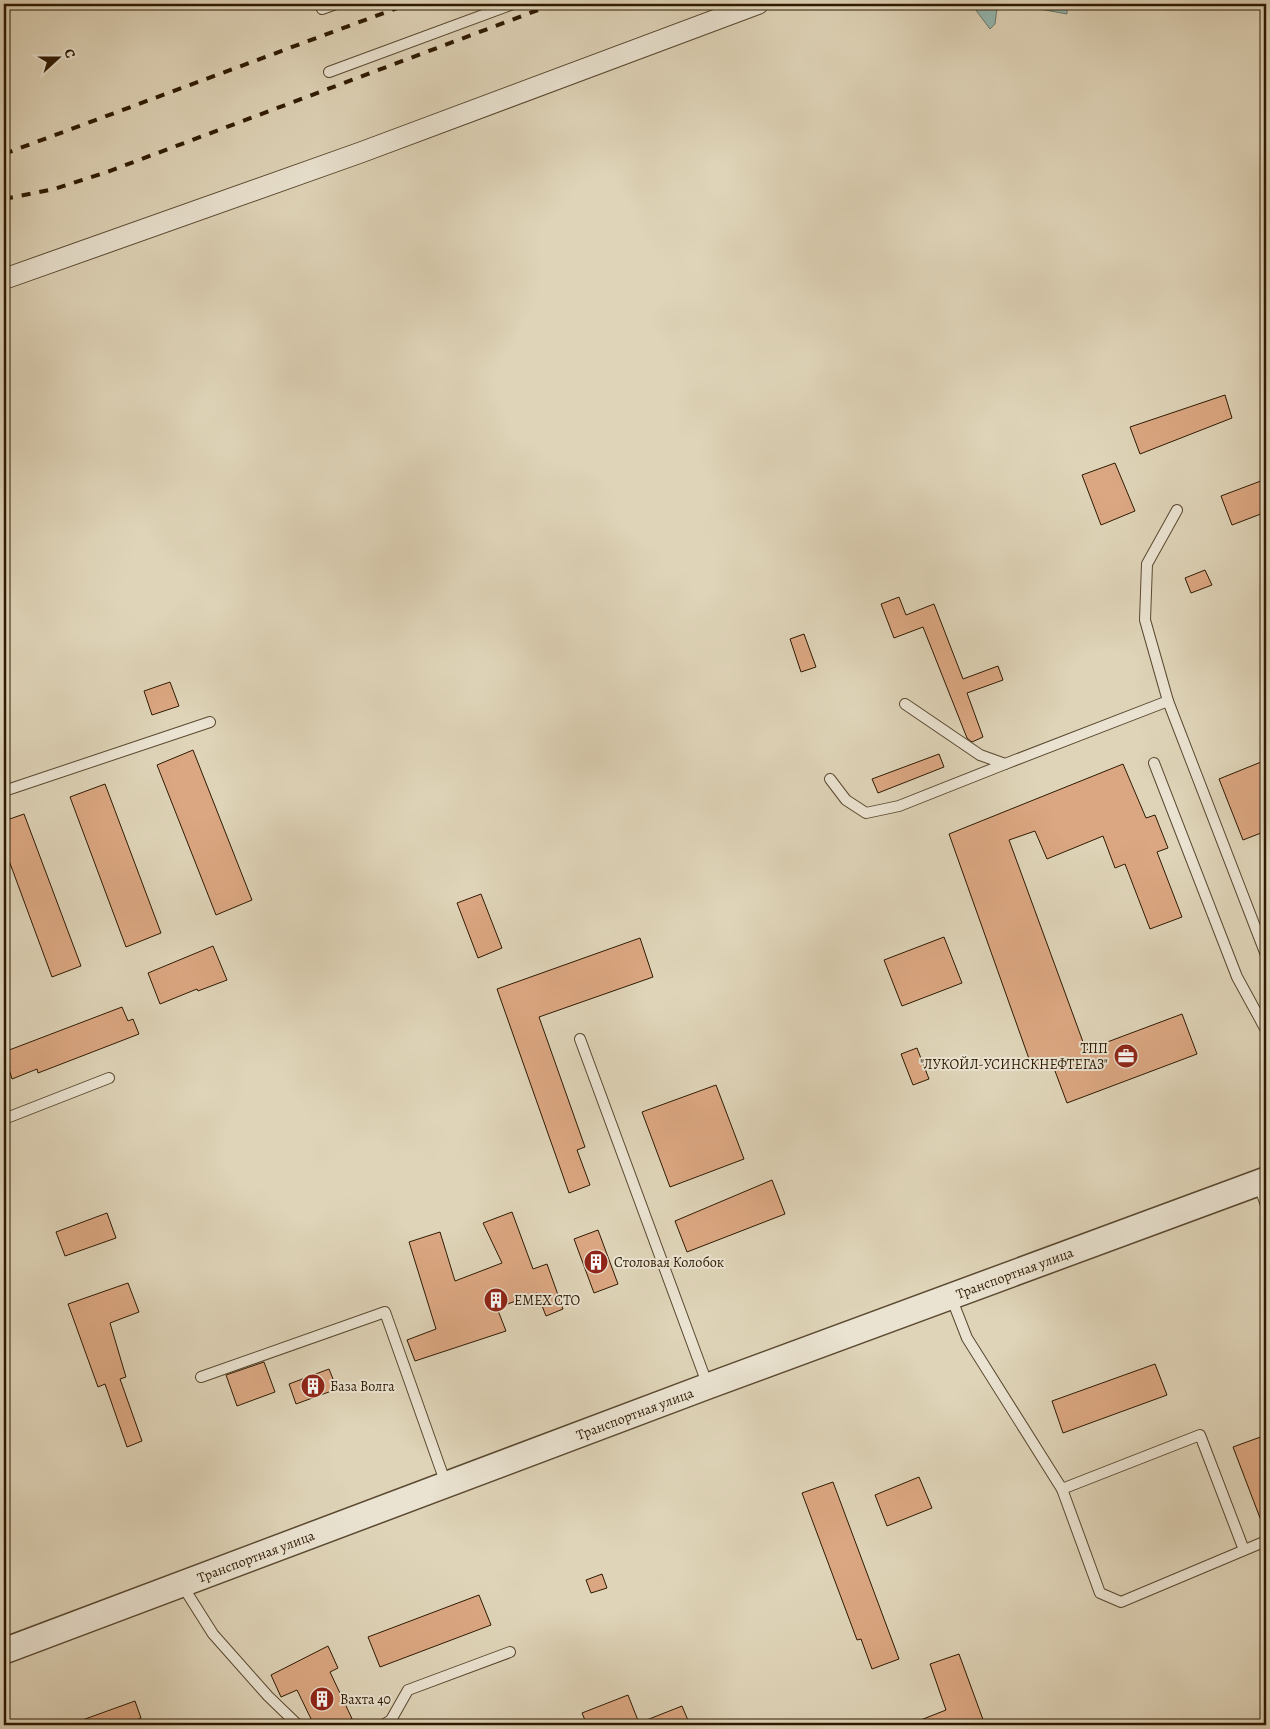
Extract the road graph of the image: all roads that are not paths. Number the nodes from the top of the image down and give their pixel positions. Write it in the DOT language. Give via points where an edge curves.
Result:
graph roads {
  1 [pos="336,4"];
  2 [pos="513,4"];
  3 [pos="758,4"];
  4 [pos="322,9"];
  5 [pos="329,72"];
  6 [pos="4,279"];
  7 [pos="1177,510"];
  8 [pos="1168,701"];
  9 [pos="906,704"];
  10 [pos="210,722"];
  11 [pos="1154,763"];
  12 [pos="1005,764"];
  13 [pos="830,779"];
  14 [pos="4,791"];
  15 [pos="1266,955"];
  16 [pos="1266,1030"];
  17 [pos="580,1038"];
  18 [pos="109,1078"];
  19 [pos="4,1119"];
  20 [pos="1264,1189"];
  21 [pos="951,1296"];
  22 [pos="201,1377"];
  23 [pos="708,1386"];
  24 [pos="446,1485"];
  25 [pos="1062,1489"];
  26 [pos="1266,1541"];
  27 [pos="1244,1550"];
  28 [pos="182,1584"];
  29 [pos="4,1651"];
  30 [pos="510,1652"];
  31 [pos="298,1725"];
  32 [pos="383,1725"];
  1 -- 4 [label="lane"];
  2 -- 5 [label="lane"];
  3 -- 6 [label="street" via="362,152"];
  7 -- 8 [label="lane" via="1147,564 1145,620"];
  8 -- 12 [label="lane"];
  8 -- 15 [label="lane"];
  9 -- 12 [label="lane" via="980,755"];
  10 -- 14 [label="lane"];
  11 -- 16 [label="lane" via="1236,977"];
  12 -- 13 [label="lane" via="899,806 866,813 846,800"];
  17 -- 23 [label="lane"];
  18 -- 19 [label="lane"];
  20 -- 21 [label="street, Транспортная улица"];
  21 -- 23 [label="street, Транспортная улица"];
  21 -- 25 [label="lane" via="967,1338"];
  22 -- 24 [label="lane" via="385,1312"];
  23 -- 24 [label="street, Транспортная улица"];
  24 -- 28 [label="street, Транспортная улица"];
  25 -- 27 [label="lane" via="1100,1593 1121,1602"];
  25 -- 27 [label="lane" via="1200,1435"];
  26 -- 27 [label="lane"];
  28 -- 29 [label="street, Транспортная улица"];
  28 -- 31 [label="lane" via="213,1634"];
  30 -- 32 [label="lane" via="408,1690 391,1720"];
}
